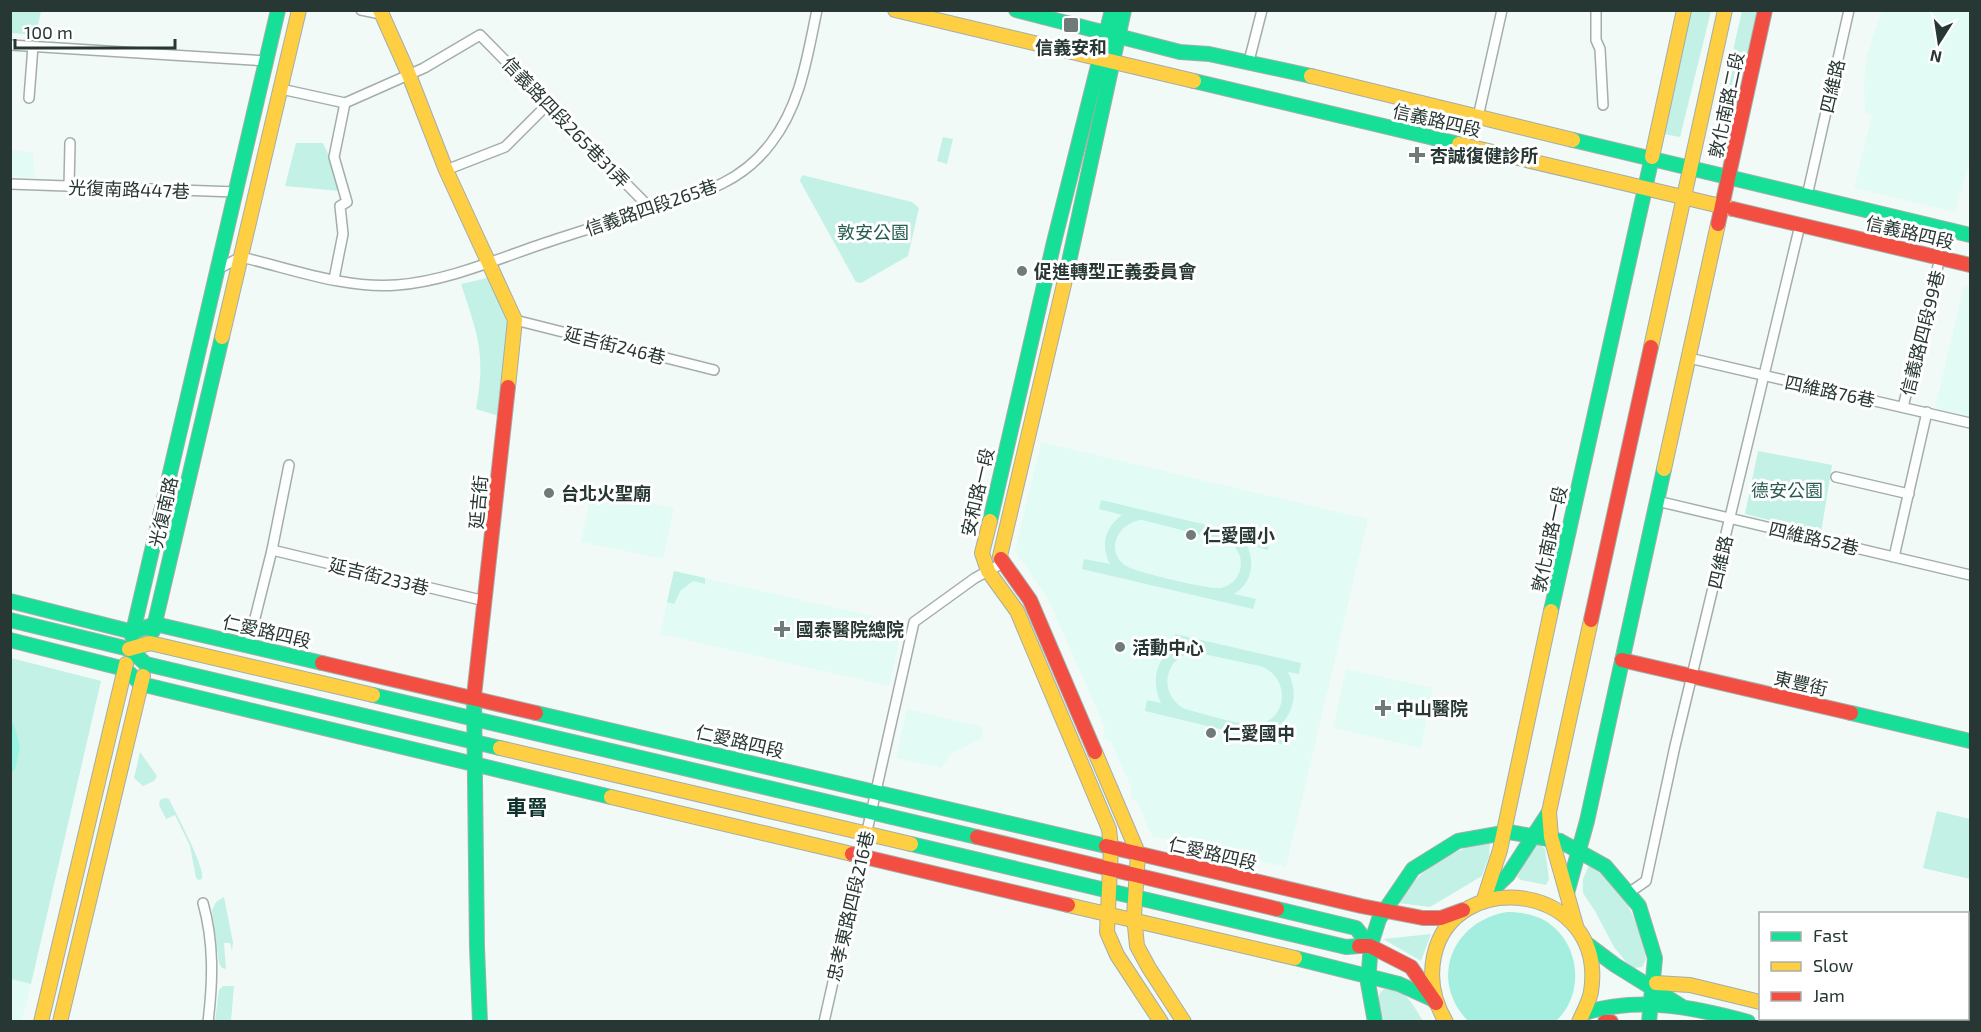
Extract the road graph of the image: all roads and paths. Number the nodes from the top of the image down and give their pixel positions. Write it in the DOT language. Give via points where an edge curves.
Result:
graph roads {
  1 [pos="278,10"];
  2 [pos="299,10"];
  3 [pos="361,10"];
  4 [pos="817,10"];
  5 [pos="894,10"];
  6 [pos="1016,10"];
  7 [pos="1112,10"];
  8 [pos="1125,10"];
  9 [pos="1262,10"];
  10 [pos="1596,10"];
  11 [pos="1684,10"];
  12 [pos="1725,10"];
  13 [pos="1765,10"];
  14 [pos="1850,10"];
  15 [pos="380,12"];
  16 [pos="1501,14"];
  17 [pos="10,45"];
  18 [pos="33,46"];
  19 [pos="1109,47"];
  20 [pos="267,61"];
  21 [pos="1249,62"];
  22 [pos="409,75"];
  23 [pos="281,89"];
  24 [pos="29,98"];
  25 [pos="345,103"];
  26 [pos="548,104"];
  27 [pos="1603,105"];
  28 [pos="1478,117"];
  29 [pos="70,143"];
  30 [pos="1651,159"];
  31 [pos="1691,169"];
  32 [pos="446,170"];
  33 [pos="1728,178"];
  34 [pos="10,184"];
  35 [pos="69,187"];
  36 [pos="1645,188"];
  37 [pos="236,192"];
  38 [pos="1807,196"];
  39 [pos="1684,197"];
  40 [pos="1721,206"];
  41 [pos="652,210"];
  42 [pos="1800,225"];
  43 [pos="1971,235"];
  44 [pos="241,257"];
  45 [pos="1940,258"];
  46 [pos="488,262"];
  47 [pos="1971,265"];
  48 [pos="218,269"];
  49 [pos="334,279"];
  50 [pos="515,320"];
  51 [pos="1689,358"];
  52 [pos="714,370"];
  53 [pos="1763,376"];
  54 [pos="1903,407"];
  55 [pos="1927,412"];
  56 [pos="1971,423"];
  57 [pos="289,465"];
  58 [pos="1836,477"];
  59 [pos="1909,494"];
  60 [pos="1657,501"];
  61 [pos="1729,518"];
  62 [pos="272,550"];
  63 [pos="1894,557"];
  64 [pos="1003,563"];
  65 [pos="988,571"];
  66 [pos="1971,575"];
  67 [pos="10,601"];
  68 [pos="485,602"];
  69 [pos="10,620"];
  70 [pos="155,624"];
  71 [pos="133,632"];
  72 [pos="10,640"];
  73 [pos="150,644"];
  74 [pos="249,645"];
  75 [pos="129,650"];
  76 [pos="1622,660"];
  77 [pos="146,664"];
  78 [pos="125,669"];
  79 [pos="1693,676"];
  80 [pos="141,684"];
  81 [pos="474,697"];
  82 [pos="474,718"];
  83 [pos="1971,741"];
  84 [pos="474,742"];
  85 [pos="474,765"];
  86 [pos="875,791"];
  87 [pos="1549,812"];
  88 [pos="871,813"];
  89 [pos="1504,832"];
  90 [pos="1534,833"];
  91 [pos="866,834"];
  92 [pos="1551,837"];
  93 [pos="1111,847"];
  94 [pos="1580,848"];
  95 [pos="1138,853"];
  96 [pos="861,855"];
  97 [pos="1111,869"];
  98 [pos="1136,876"];
  99 [pos="1109,890"];
  100 [pos="1630,892"];
  101 [pos="1568,893"];
  102 [pos="1135,897"];
  103 [pos="1481,900"];
  104 [pos="203,903"];
  105 [pos="1383,910"];
  106 [pos="1463,910"];
  107 [pos="1107,913"];
  108 [pos="1135,920"];
  109 [pos="1576,926"];
  110 [pos="1587,944"];
  111 [pos="1370,946"];
  112 [pos="1367,975"];
  113 [pos="1656,987"];
  114 [pos="1434,1001"];
  115 [pos="1759,1002"];
  116 [pos="1654,1006"];
  117 [pos="1681,1006"];
  118 [pos="1582,1017"];
  119 [pos="41,1022"];
  120 [pos="60,1022"];
  121 [pos="208,1022"];
  122 [pos="480,1022"];
  123 [pos="824,1022"];
  124 [pos="1161,1022"];
  125 [pos="1184,1022"];
  126 [pos="1375,1022"];
  127 [pos="1446,1022"];
  128 [pos="1605,1022"];
  129 [pos="1611,1022"];
  130 [pos="1649,1022"];
  131 [pos="1748,1022"];
  1 -- 20 [label="main road, 光復南路"];
  2 -- 23 [label="main road, 光復南路"];
  3 -- 15 [label="street"];
  4 -- 41 [label="street, 信義路四段265巷" via="798,96 772,142 748,166 721,184"];
  5 -- 19 [label="main road, 信義路四段"];
  6 -- 19 [label="main road, 信義路四段"];
  7 -- 19 [label="main road"];
  8 -- 19 [label="main road"];
  9 -- 21 [label="street"];
  10 -- 27 [label="street"];
  11 -- 30 [label="main road"];
  12 -- 31 [label="main road, 敦化南路二段"];
  13 -- 33 [label="main road, 敦化南路二段"];
  14 -- 38 [label="street, 四維路"];
  15 -- 22 [label="main road"];
  16 -- 28 [label="street"];
  17 -- 18 [label="street"];
  18 -- 20 [label="street"];
  18 -- 24 [label="street"];
  19 -- 21 [label="main road, 信義路四段" via="1209,54"];
  19 -- 36 [label="main road, 信義路四段"];
  19 -- 64 [label="main road, 安和路一段" via="1079,219 1001,552"];
  19 -- 65 [label="main road, 安和路一段" via="1027,356 983,549"];
  20 -- 37 [label="main road, 光復南路"];
  21 -- 28 [label="main road, 信義路四段"];
  22 -- 25 [label="street"];
  22 -- 26 [label="street, 信義路四段265巷31弄" via="480,35"];
  22 -- 32 [label="main road"];
  23 -- 25 [label="street"];
  23 -- 44 [label="main road, 光復南路"];
  25 -- 49 [label="street" via="334,157 346,202 340,206 343,234"];
  26 -- 32 [label="street" via="505,147"];
  26 -- 41 [label="street, 信義路四段265巷31弄"];
  28 -- 30 [label="main road, 信義路四段"];
  29 -- 35 [label="street"];
  30 -- 31 [label="main road, 信義路四段"];
  30 -- 36 [label="main road"];
  31 -- 33 [label="main road, 信義路四段"];
  31 -- 39 [label="main road"];
  32 -- 46 [label="main road"];
  33 -- 38 [label="main road, 信義路四段"];
  33 -- 40 [label="main road, 敦化南路二段"];
  34 -- 35 [label="street, 光復南路447巷"];
  35 -- 37 [label="street, 光復南路447巷"];
  36 -- 39 [label="main road, 信義路四段"];
  36 -- 89 [label="main road, 敦化南路一段"];
  37 -- 48 [label="main road, 光復南路"];
  38 -- 43 [label="main road, 信義路四段"];
  39 -- 40 [label="main road, 信義路四段"];
  39 -- 87 [label="main road"];
  40 -- 42 [label="main road, 信義路四段"];
  40 -- 51 [label="main road"];
  41 -- 46 [label="street, 信義路四段265巷"];
  42 -- 45 [label="main road, 信義路四段"];
  42 -- 53 [label="street, 四維路"];
  44 -- 48 [label="street"];
  44 -- 49 [label="street, 信義路四段265巷"];
  44 -- 70 [label="main road, 光復南路"];
  45 -- 47 [label="main road, 信義路四段"];
  45 -- 54 [label="street, 信義路四段99巷"];
  46 -- 49 [label="street, 信義路四段265巷" via="452,275 397,285 364,285"];
  46 -- 50 [label="main road"];
  48 -- 71 [label="main road, 光復南路"];
  50 -- 52 [label="street, 延吉街246巷"];
  50 -- 68 [label="main road, 延吉街"];
  51 -- 53 [label="street, 四維路76巷"];
  51 -- 60 [label="main road"];
  53 -- 54 [label="street, 四維路76巷"];
  53 -- 61 [label="street, 四維路"];
  54 -- 55 [label="street, 四維路76巷"];
  55 -- 56 [label="street, 四維路76巷"];
  55 -- 59 [label="street, 信義路四段99巷"];
  57 -- 62 [label="street"];
  58 -- 59 [label="street"];
  59 -- 63 [label="street, 信義路四段99巷"];
  60 -- 61 [label="street, 四維路52巷"];
  60 -- 76 [label="main road"];
  61 -- 63 [label="street, 四維路52巷"];
  61 -- 79 [label="street, 四維路"];
  62 -- 68 [label="street, 延吉街233巷"];
  62 -- 74 [label="street"];
  63 -- 66 [label="street, 四維路52巷"];
  64 -- 65 [label="street, 忠孝東路四段216巷"];
  64 -- 95 [label="main road" via="1030,600"];
  65 -- 86 [label="street, 忠孝東路四段216巷" via="914,622"];
  65 -- 93 [label="main road, 安和路一段" via="1017,611 1102,808"];
  67 -- 71 [label="main road"];
  68 -- 81 [label="main road, 延吉街"];
  69 -- 75 [label="main road"];
  70 -- 71 [label="main road"];
  70 -- 73 [label="main road, 光復南路"];
  70 -- 74 [label="main road, 仁愛路四段"];
  71 -- 75 [label="main road, 光復南路"];
  72 -- 78 [label="main road"];
  73 -- 75 [label="main road"];
  73 -- 77 [label="main road, 光復南路"];
  73 -- 82 [label="main road"];
  74 -- 81 [label="main road, 仁愛路四段"];
  75 -- 77 [label="main road"];
  75 -- 78 [label="main road, 光復南路"];
  76 -- 79 [label="main road, 東豐街"];
  76 -- 94 [label="main road"];
  77 -- 80 [label="main road, 光復南路"];
  77 -- 84 [label="main road"];
  78 -- 80 [label="main road"];
  78 -- 119 [label="main road, 光復南路"];
  79 -- 83 [label="main road, 東豐街"];
  79 -- 100 [label="street, 四維路" via="1646,881"];
  80 -- 85 [label="main road"];
  80 -- 120 [label="main road, 光復南路"];
  81 -- 82 [label="main road, 延吉街"];
  81 -- 86 [label="main road, 仁愛路四段"];
  82 -- 84 [label="main road, 延吉街"];
  82 -- 88 [label="main road"];
  84 -- 85 [label="main road, 延吉街"];
  84 -- 91 [label="main road"];
  85 -- 96 [label="main road"];
  85 -- 122 [label="main road, 延吉街"];
  86 -- 88 [label="street, 忠孝東路四段216巷"];
  86 -- 93 [label="main road, 仁愛路四段"];
  87 -- 90 [label="main road"];
  87 -- 92 [label="main road"];
  88 -- 91 [label="street, 忠孝東路四段216巷"];
  88 -- 97 [label="main road"];
  89 -- 90 [label="main road"];
  89 -- 103 [label="main road, 敦化南路一段" via="1495,873"];
  89 -- 105 [label="main road" via="1466,838 1432,855 1404,880"];
  90 -- 92 [label="main road"];
  90 -- 103 [label="main road" via="1508,875"];
  91 -- 96 [label="street, 忠孝東路四段216巷"];
  91 -- 99 [label="main road"];
  92 -- 94 [label="main road"];
  92 -- 101 [label="main road"];
  93 -- 95 [label="main road, 仁愛路四段"];
  93 -- 97 [label="main road, 安和路一段"];
  94 -- 100 [label="main road" via="1608,868"];
  94 -- 101 [label="main road"];
  95 -- 98 [label="main road"];
  95 -- 105 [label="main road, 仁愛路四段"];
  96 -- 107 [label="main road"];
  96 -- 123 [label="street, 忠孝東路四段216巷"];
  97 -- 98 [label="main road"];
  97 -- 99 [label="main road, 安和路一段"];
  98 -- 102 [label="main road"];
  98 -- 111 [label="main road" via="1356,928"];
  99 -- 102 [label="main road"];
  99 -- 107 [label="main road, 安和路一段"];
  100 -- 113 [label="main road" via="1650,933"];
  101 -- 109 [label="main road"];
  102 -- 108 [label="main road"];
  102 -- 111 [label="main road" via="1346,947"];
  103 -- 106 [label="main road"];
  103 -- 109 [label="main road" via="1523,896 1552,906"];
  104 -- 121 [label="street" via="213,970"];
  105 -- 106 [label="main road, 仁愛路四段" via="1441,918"];
  105 -- 111 [label="main road"];
  106 -- 114 [label="main road" via="1437,947 1432,975"];
  107 -- 108 [label="main road"];
  107 -- 124 [label="main road, 安和路一段" via="1107,932 1117,955"];
  108 -- 112 [label="main road"];
  108 -- 125 [label="main road" via="1135,939"];
  109 -- 110 [label="main road"];
  110 -- 113 [label="main road" via="1615,965"];
  110 -- 118 [label="main road" via="1593,979"];
  111 -- 112 [label="main road"];
  111 -- 114 [label="main road" via="1411,967"];
  112 -- 114 [label="main road" via="1399,984"];
  112 -- 126 [label="main road"];
  113 -- 115 [label="main road" via="1690,985"];
  113 -- 116 [label="main road"];
  113 -- 117 [label="main road"];
  114 -- 127 [label="main road"];
  116 -- 117 [label="main road"];
  116 -- 118 [label="main road" via="1611,1006"];
  116 -- 130 [label="main road"];
  117 -- 131 [label="main road"];
  128 -- 129 [label="main road"];
}
